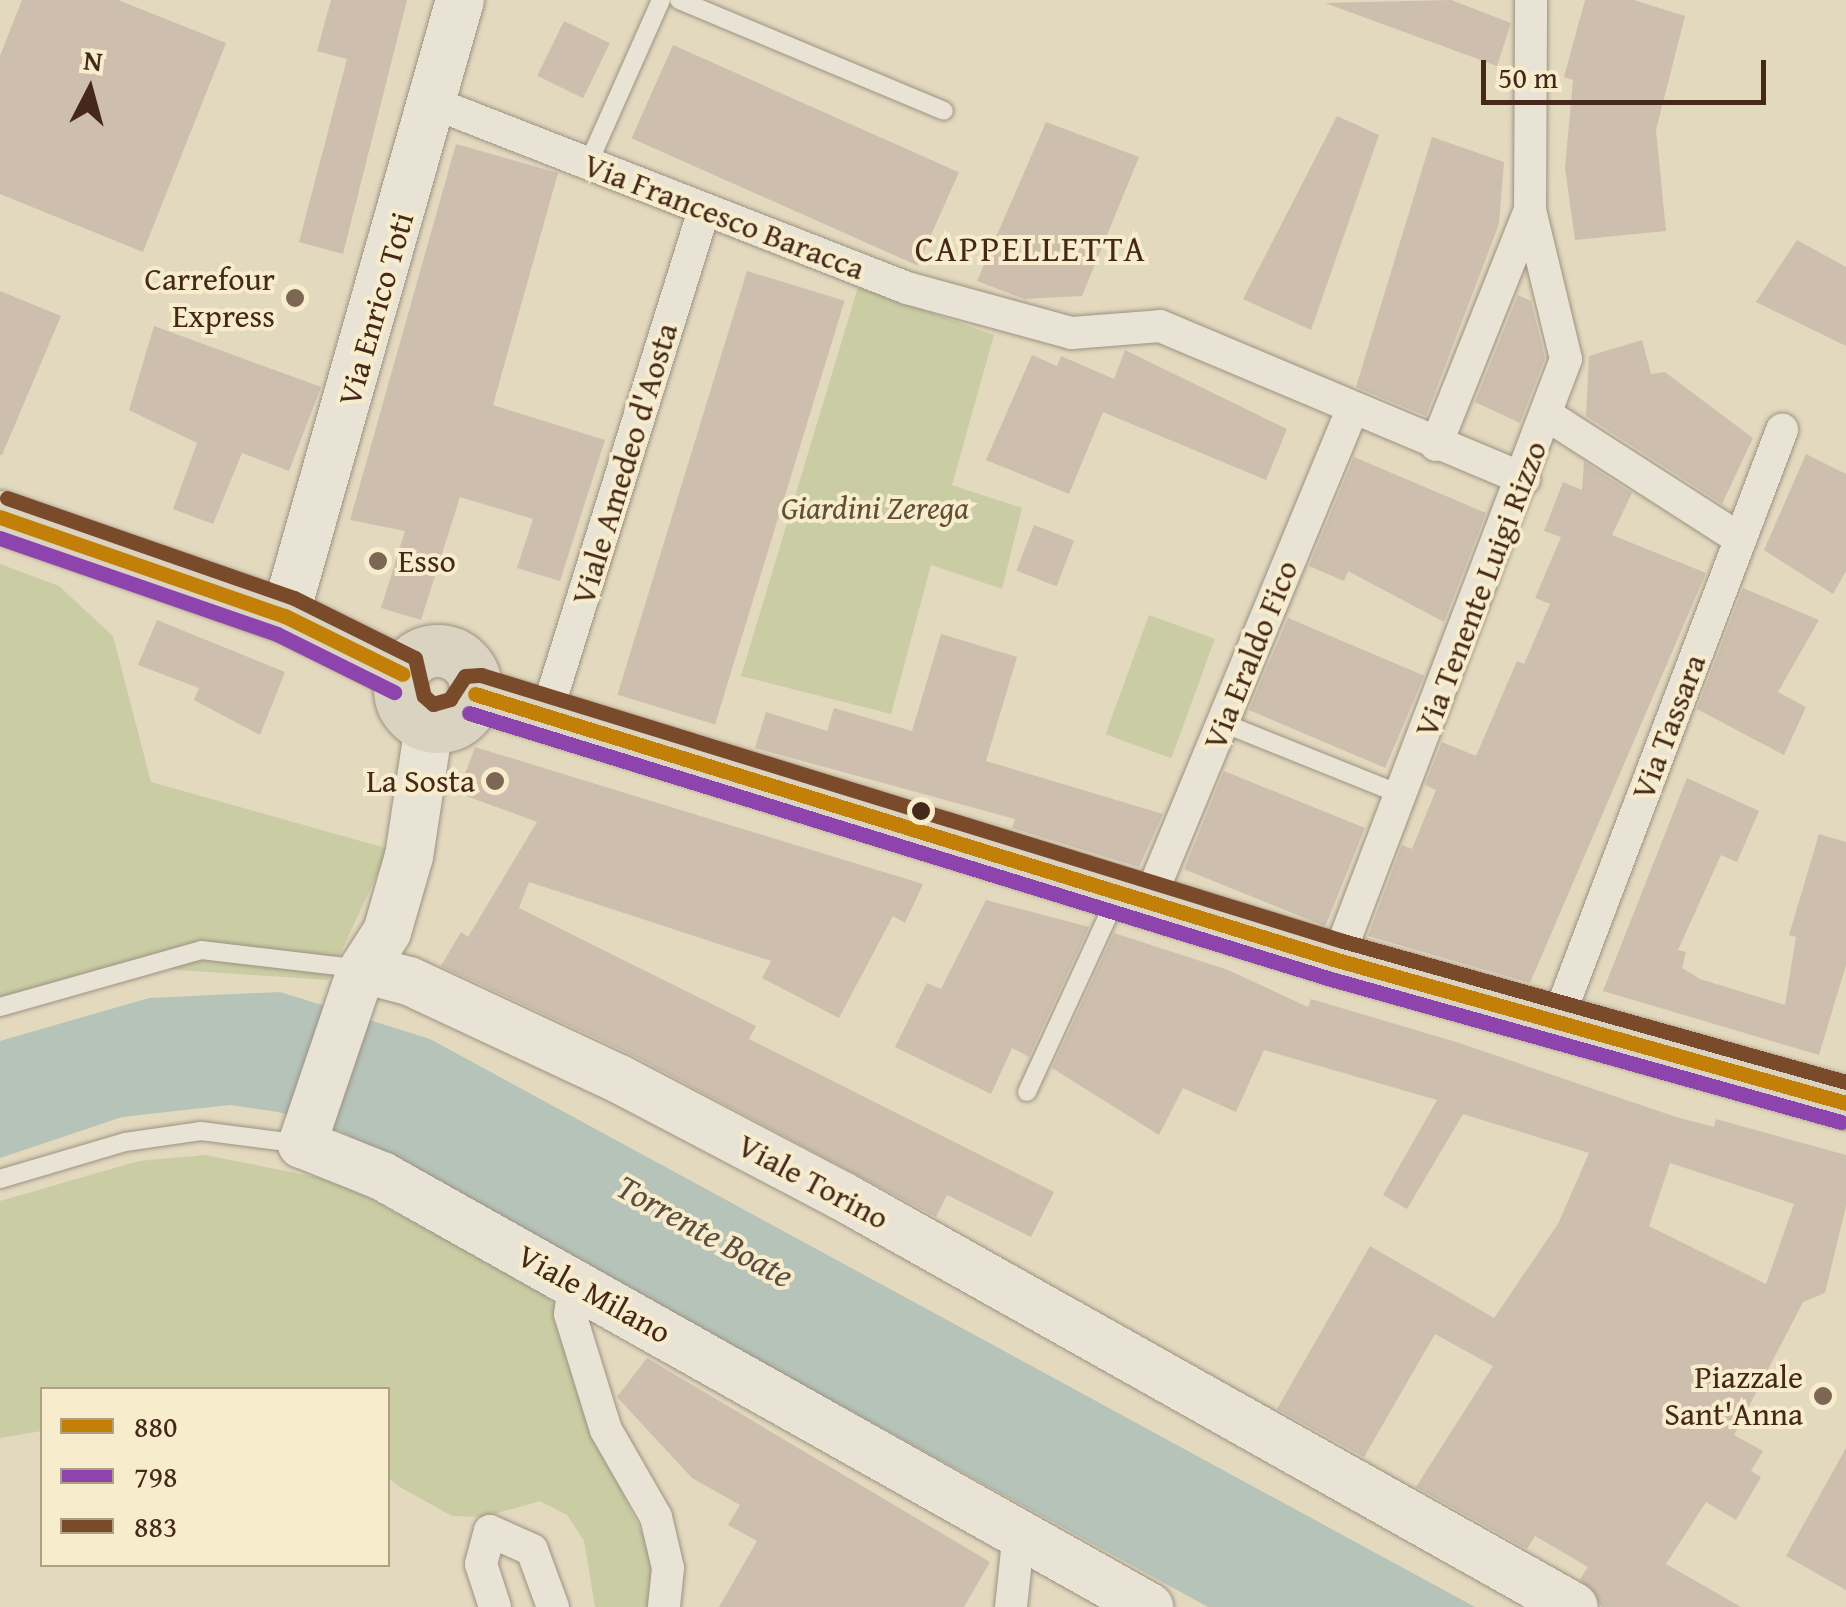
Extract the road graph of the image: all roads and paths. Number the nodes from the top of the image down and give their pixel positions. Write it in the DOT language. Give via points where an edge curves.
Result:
graph roads {
  1 [pos="460,0"];
  2 [pos="661,0"];
  3 [pos="679,0"];
  4 [pos="1531,0"];
  5 [pos="436,104"];
  6 [pos="944,111"];
  7 [pos="588,164"];
  8 [pos="1530,210"];
  9 [pos="703,213"];
  10 [pos="1352,410"];
  11 [pos="1547,415"];
  12 [pos="1782,430"];
  13 [pos="1436,445"];
  14 [pos="1524,479"];
  15 [pos="0,517"];
  16 [pos="1740,539"];
  17 [pos="284,616"];
  18 [pos="402,674"];
  19 [pos="475,694"];
  20 [pos="546,715"];
  21 [pos="1223,722"];
  22 [pos="430,726"];
  23 [pos="1402,796"];
  24 [pos="1134,895"];
  25 [pos="1338,960"];
  26 [pos="364,972"];
  27 [pos="0,1007"];
  28 [pos="1556,1024"];
  29 [pos="1028,1092"];
  30 [pos="1846,1102"];
  31 [pos="302,1144"];
  32 [pos="0,1179"];
  33 [pos="574,1282"];
  34 [pos="1019,1532"];
  35 [pos="494,1607"];
  36 [pos="553,1607"];
  37 [pos="664,1607"];
  38 [pos="1010,1607"];
  39 [pos="1149,1607"];
  40 [pos="1574,1607"];
  1 -- 5 [label="street, Via Enrico Toti"];
  2 -- 7 [label="lane"];
  3 -- 6 [label="lane"];
  4 -- 8 [label="street, Via Tenente Luigi Rizzo"];
  5 -- 7 [label="street, Via Francesco Baracca"];
  5 -- 17 [label="street, Via Enrico Toti"];
  7 -- 9 [label="street, Via Francesco Baracca"];
  8 -- 11 [label="street, Via Tenente Luigi Rizzo" via="1566,359"];
  8 -- 13 [label="street, Via Tenente Luigi Rizzo"];
  9 -- 10 [label="street, Via Francesco Baracca" via="907,288 1072,334 1160,326"];
  9 -- 20 [label="street, Viale Amedeo d'Aosta"];
  10 -- 13 [label="street, Via Francesco Baracca"];
  10 -- 21 [label="street, Via Eraldo Fico"];
  11 -- 14 [label="street, Via Tenente Luigi Rizzo"];
  11 -- 16 [label="street"];
  12 -- 16 [label="street, Via Tassara"];
  13 -- 14 [label="street, Via Francesco Baracca"];
  14 -- 23 [label="street, Via Tenente Luigi Rizzo"];
  15 -- 17 [label="main road"];
  16 -- 28 [label="street, Via Tassara"];
  17 -- 18 [label="main road"];
  18 -- 19 [label="main road" via="430,652 454,654 471,671"];
  18 -- 22 [label="main road" via="404,706"];
  19 -- 20 [label="main road"];
  19 -- 22 [label="main road" via="464,716"];
  20 -- 24 [label="main road"];
  21 -- 23 [label="lane"];
  21 -- 24 [label="street, Via Eraldo Fico"];
  22 -- 26 [label="street" via="409,856"];
  23 -- 25 [label="street, Via Tenente Luigi Rizzo"];
  24 -- 25 [label="main road"];
  24 -- 29 [label="lane"];
  25 -- 28 [label="main road"];
  26 -- 27 [label="lane, Viale Torino" via="201,950"];
  26 -- 31 [label="street"];
  26 -- 40 [label="street, Viale Torino" via="409,981 825,1187"];
  28 -- 30 [label="main road"];
  31 -- 32 [label="lane, Viale Milano" via="201,1131 125,1142"];
  31 -- 33 [label="street, Viale Milano" via="382,1176"];
  33 -- 34 [label="street, Viale Milano"];
  33 -- 37 [label="street" via="570,1314 606,1430 656,1517 668,1568"];
  34 -- 38 [label="street"];
  34 -- 39 [label="street, Viale Milano"];
  35 -- 36 [label="street" via="481,1564 490,1531 532,1550"];
}
